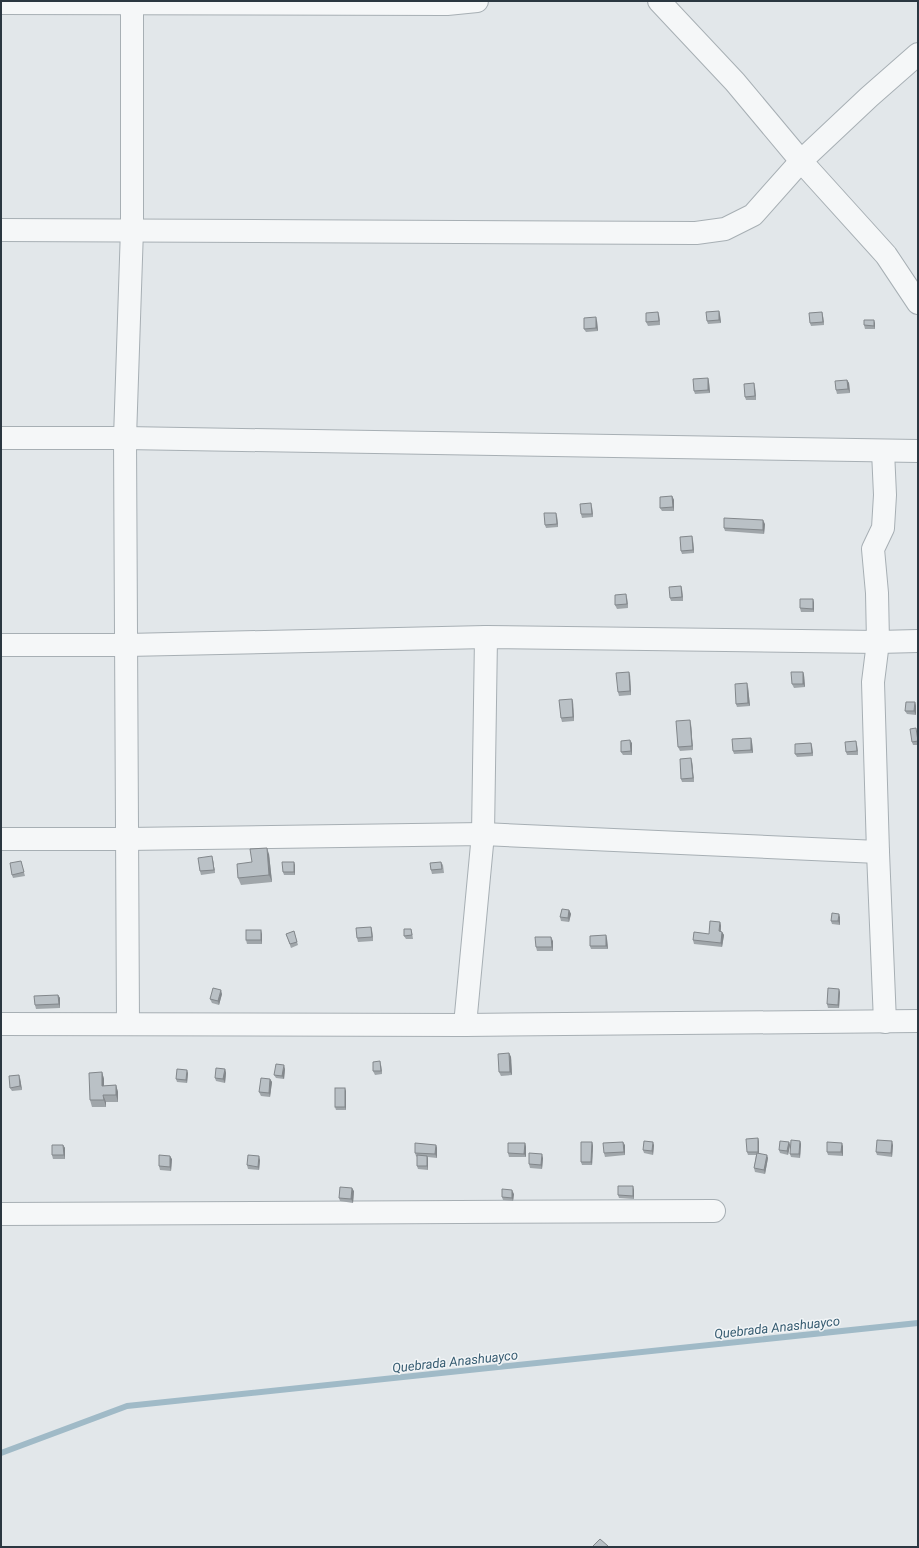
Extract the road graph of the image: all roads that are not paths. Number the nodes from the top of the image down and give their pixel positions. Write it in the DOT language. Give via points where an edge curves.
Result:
graph roads {
  1 [pos="477,1"];
  2 [pos="659,1"];
  3 [pos="1,3"];
  4 [pos="132,3"];
  5 [pos="918,54"];
  6 [pos="801,161"];
  7 [pos="132,229"];
  8 [pos="1,230"];
  9 [pos="918,303"];
  10 [pos="1,438"];
  11 [pos="125,438"];
  12 [pos="883,451"];
  13 [pos="918,451"];
  14 [pos="486,637"];
  15 [pos="918,641"];
  16 [pos="878,642"];
  17 [pos="1,645"];
  18 [pos="127,645"];
  19 [pos="483,834"];
  20 [pos="1,839"];
  21 [pos="127,839"];
  22 [pos="878,852"];
  23 [pos="918,1021"];
  24 [pos="885,1022"];
  25 [pos="1,1024"];
  26 [pos="128,1024"];
  27 [pos="465,1025"];
  28 [pos="714,1211"];
  29 [pos="1,1214"];
  1 -- 4 [label="street" via="447,4"];
  2 -- 6 [label="street" via="735,82"];
  3 -- 4 [label="street"];
  4 -- 7 [label="street"];
  5 -- 6 [label="street"];
  6 -- 7 [label="street" via="752,216 725,229 696,233"];
  6 -- 9 [label="street" via="886,255"];
  7 -- 8 [label="street"];
  7 -- 11 [label="street"];
  10 -- 11 [label="street"];
  11 -- 12 [label="street"];
  11 -- 18 [label="street"];
  12 -- 13 [label="street"];
  12 -- 16 [label="street" via="883,528 873,549"];
  14 -- 16 [label="street"];
  14 -- 18 [label="street"];
  14 -- 19 [label="street"];
  15 -- 16 [label="street"];
  16 -- 22 [label="street" via="874,682"];
  17 -- 18 [label="street"];
  18 -- 21 [label="street"];
  19 -- 21 [label="street"];
  19 -- 22 [label="street"];
  19 -- 27 [label="street"];
  20 -- 21 [label="street"];
  21 -- 26 [label="street"];
  22 -- 24 [label="street"];
  23 -- 24 [label="street"];
  24 -- 27 [label="street"];
  25 -- 26 [label="street"];
  26 -- 27 [label="street"];
  28 -- 29 [label="street"];
}
